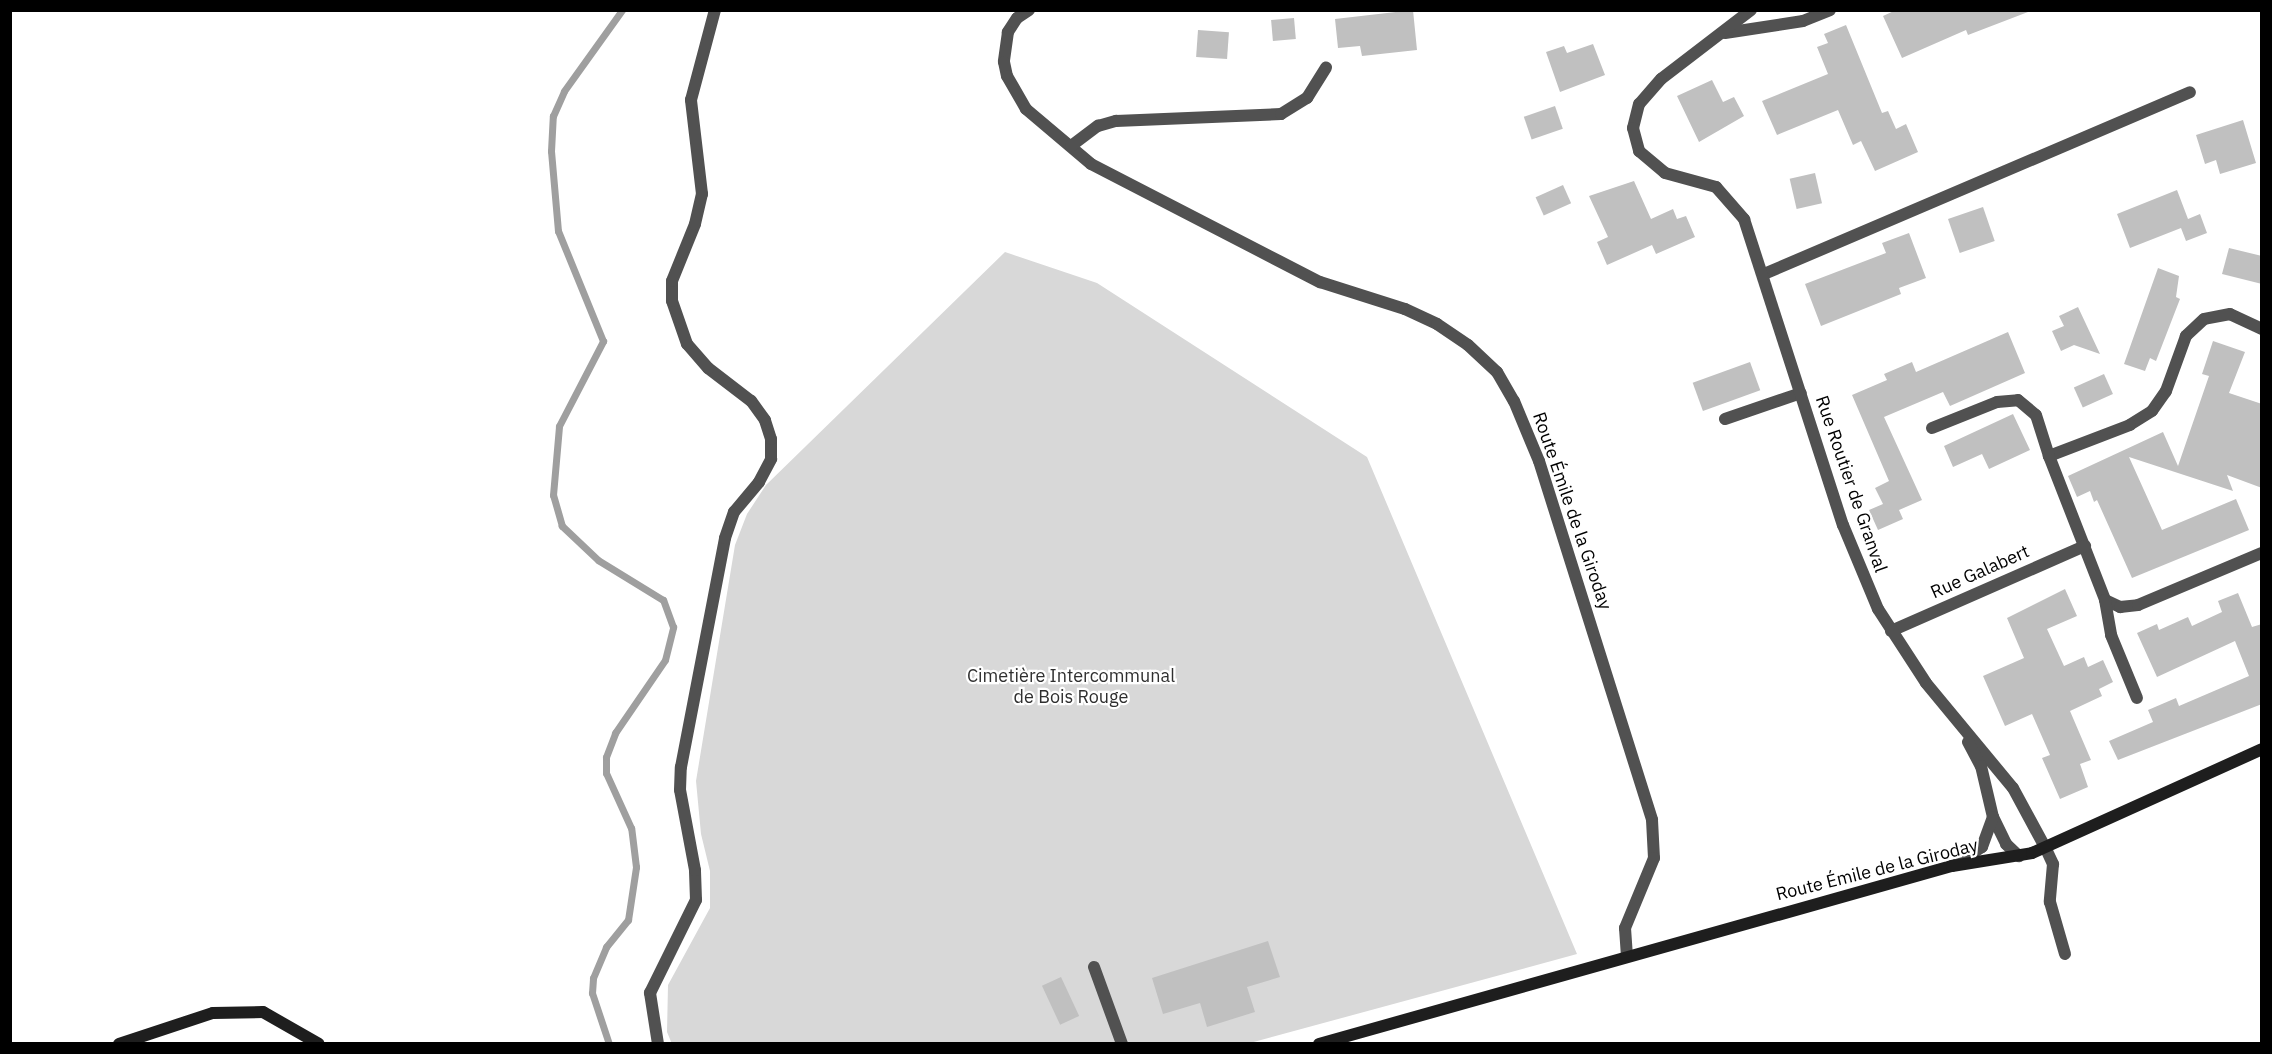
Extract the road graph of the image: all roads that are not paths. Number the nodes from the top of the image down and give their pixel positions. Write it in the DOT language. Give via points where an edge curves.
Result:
graph roads {
  1 [pos="715,10"];
  2 [pos="1029,10"];
  3 [pos="1751,10"];
  4 [pos="1830,10"];
  5 [pos="1725,33"];
  6 [pos="1326,68"];
  7 [pos="2190,92"];
  8 [pos="1071,146"];
  9 [pos="1764,274"];
  10 [pos="2262,329"];
  11 [pos="1801,393"];
  12 [pos="1725,419"];
  13 [pos="1932,428"];
  14 [pos="2049,456"];
  15 [pos="2085,546"];
  16 [pos="2262,553"];
  17 [pos="2105,600"];
  18 [pos="1891,631"];
  19 [pos="2137,698"];
  20 [pos="1957,720"];
  21 [pos="2262,749"];
  22 [pos="1993,817"];
  23 [pos="2046,849"];
  24 [pos="2019,856"];
  25 [pos="1952,866"];
  26 [pos="2065,954"];
  27 [pos="1627,956"];
  28 [pos="1094,967"];
  29 [pos="119,1044"];
  30 [pos="319,1044"];
  31 [pos="658,1044"];
  32 [pos="1122,1044"];
  33 [pos="1319,1044"];
  1 -- 31 [label="street" via="691,100 702,194 695,224 672,281 672,302 687,344 708,368 751,401 765,420 771,439 771,459 759,482 734,512 725,538 681,767 680,790 696,900 650,993"];
  2 -- 8 [label="street, Route Émile de la Giroday" via="1008,32 1004,62 1007,76 1026,109"];
  3 -- 5 [label="street, Rue Routier de Granval"];
  4 -- 5 [label="street" via="1803,21"];
  5 -- 9 [label="street, Rue Routier de Granval" via="1661,79 1639,104 1633,128 1639,151 1650,164 1726,195 1744,219"];
  6 -- 8 [label="street" via="1307,98 1281,114 1116,122 1098,126"];
  7 -- 9 [label="street"];
  8 -- 27 [label="street, Route Émile de la Giroday" via="1104,173 1148,190 1282,264 1320,282 1405,309 1437,324 1497,372 1539,461 1652,820 1654,858 1625,928"];
  9 -- 11 [label="street, Rue Routier de Granval"];
  10 -- 14 [label="street" via="2230,314 2204,319 2186,336 2166,391 2152,411 2130,425"];
  11 -- 12 [label="street"];
  11 -- 18 [label="street, Rue Routier de Granval" via="1858,565"];
  13 -- 14 [label="street" via="1997,402 2018,400 2036,415"];
  14 -- 15 [label="street"];
  15 -- 17 [label="street"];
  15 -- 18 [label="street, Rue Galabert"];
  16 -- 17 [label="street" via="2138,605 2120,607"];
  17 -- 19 [label="street" via="2110,635"];
  18 -- 20 [label="street, Rue Routier de Granval"];
  20 -- 22 [label="street, Rue Routier de Granval" via="1981,766"];
  20 -- 23 [label="street, Rue Routier de Granval" via="2013,788"];
  21 -- 23 [label="main road, Route Émile de la Giroday"];
  22 -- 24 [label="street, Rue Routier de Granval" via="2006,844"];
  22 -- 25 [label="street" via="1982,847"];
  23 -- 24 [label="main road, Route Émile de la Giroday"];
  23 -- 26 [label="street, Rue Routier de Granval" via="2053,864 2050,902"];
  24 -- 25 [label="main road, Route Émile de la Giroday"];
  25 -- 27 [label="main road, Route Émile de la Giroday"];
  27 -- 33 [label="main road, Route Émile de la Giroday"];
  28 -- 32 [label="street"];
  29 -- 30 [label="main road" via="213,1013 263,1012"];
}
